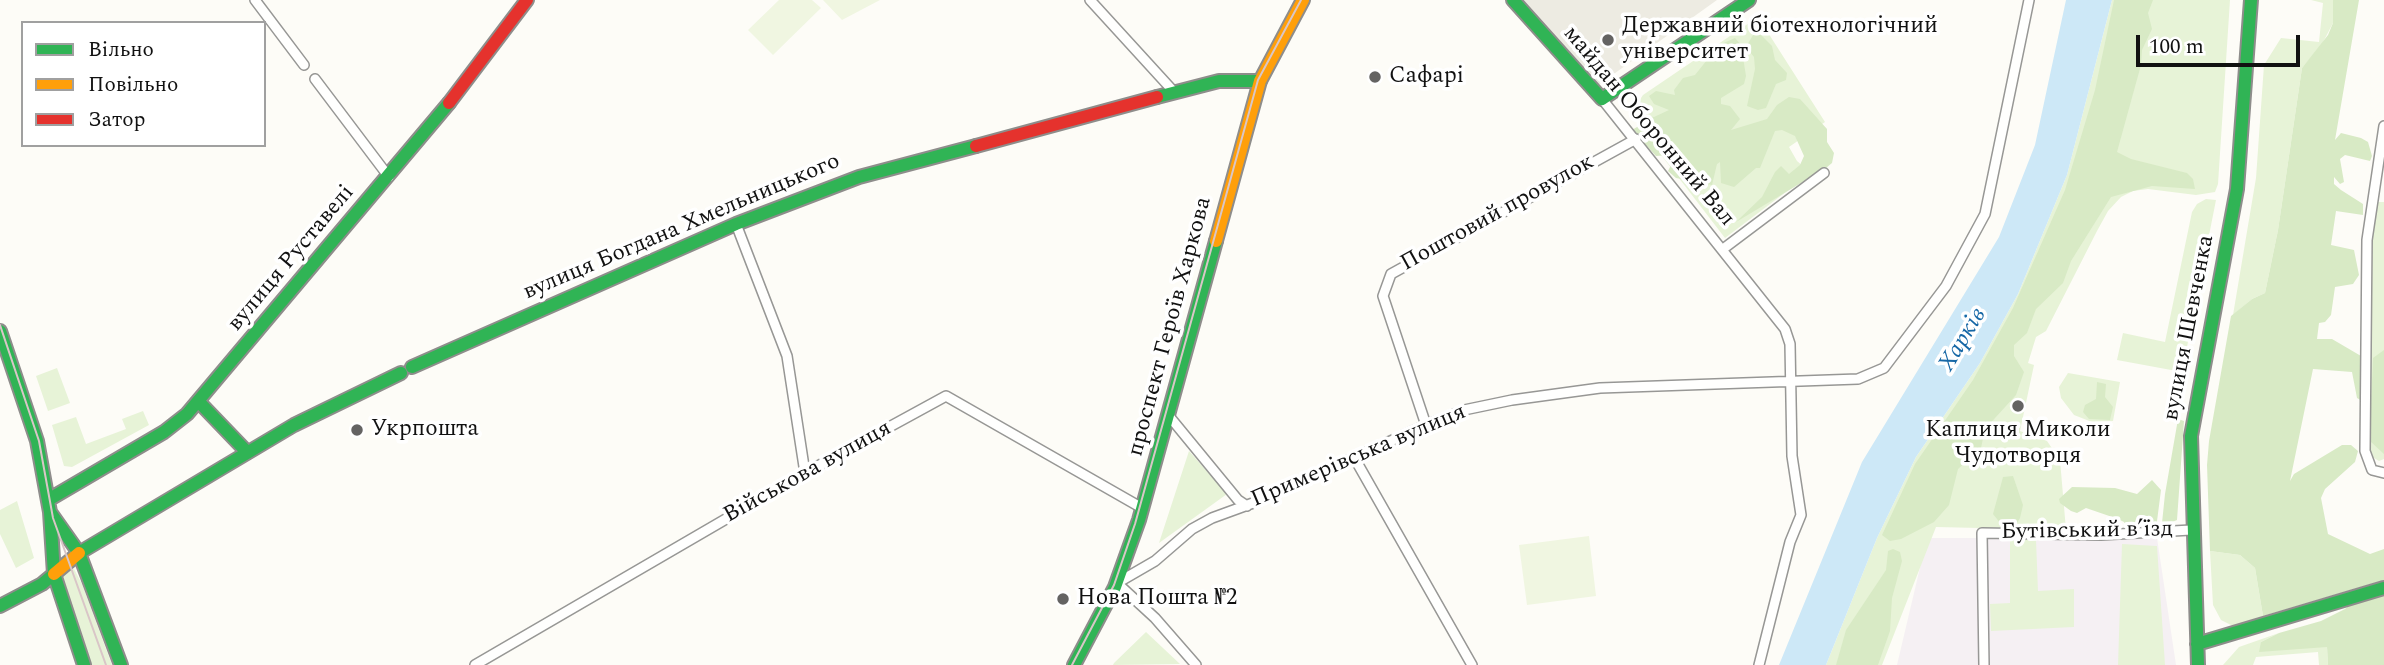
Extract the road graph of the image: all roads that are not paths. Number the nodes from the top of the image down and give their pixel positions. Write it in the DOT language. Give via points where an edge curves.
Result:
graph roads {
  1 [pos="255,0"];
  2 [pos="1090,0"];
  3 [pos="1303,0"];
  4 [pos="1513,0"];
  5 [pos="1749,0"];
  6 [pos="2029,0"];
  7 [pos="2251,0"];
  8 [pos="522,3"];
  9 [pos="304,65"];
  10 [pos="315,79"];
  11 [pos="1260,81"];
  12 [pos="1175,93"];
  13 [pos="1602,99"];
  14 [pos="2384,126"];
  15 [pos="1636,139"];
  16 [pos="1824,173"];
  17 [pos="389,177"];
  18 [pos="736,224"];
  19 [pos="1723,249"];
  20 [pos="1,335"];
  21 [pos="1791,383"];
  22 [pos="198,402"];
  23 [pos="1170,416"];
  24 [pos="1426,425"];
  25 [pos="247,452"];
  26 [pos="1355,459"];
  27 [pos="805,473"];
  28 [pos="2384,473"];
  29 [pos="49,506"];
  30 [pos="1247,506"];
  31 [pos="1142,508"];
  32 [pos="2191,530"];
  33 [pos="79,553"];
  34 [pos="54,574"];
  35 [pos="1117,583"];
  36 [pos="2384,588"];
  37 [pos="0,606"];
  38 [pos="2197,644"];
  39 [pos="84,665"];
  40 [pos="121,665"];
  41 [pos="475,665"];
  42 [pos="1074,665"];
  43 [pos="1196,665"];
  44 [pos="1472,665"];
  45 [pos="1759,665"];
  46 [pos="1984,665"];
  47 [pos="2198,665"];
  1 -- 9 [label="street"];
  2 -- 12 [label="street"];
  3 -- 11 [label="main road, проспект Героїв Харкова"];
  4 -- 13 [label="main road, майдан Оборонний Вал"];
  5 -- 13 [label="main road"];
  6 -- 21 [label="street, Примерівська вулиця" via="1985,214 1946,286 1884,368 1857,379"];
  7 -- 32 [label="main road, вулиця Шевченка" via="2237,189 2191,436"];
  8 -- 17 [label="main road, вулиця Руставелі"];
  10 -- 17 [label="street"];
  11 -- 12 [label="main road, вулиця Богдана Хмельницького" via="1219,81"];
  11 -- 23 [label="main road, проспект Героїв Харкова"];
  12 -- 18 [label="main road, вулиця Богдана Хмельницького" via="859,177"];
  13 -- 15 [label="street, майдан Оборонний Вал"];
  14 -- 28 [label="street" via="2367,240 2365,451 2372,470"];
  15 -- 19 [label="street, майдан Оборонний Вал"];
  15 -- 24 [label="street, Поштовий провулок" via="1391,274 1383,296"];
  16 -- 19 [label="street, майдан Оборонний Вал"];
  17 -- 22 [label="main road, вулиця Руставелі"];
  18 -- 25 [label="main road, вулиця Богдана Хмельницького" via="407,370"];
  18 -- 27 [label="street" via="787,356"];
  19 -- 21 [label="street" via="1785,329 1793,364"];
  20 -- 29 [label="main road" via="37,441"];
  21 -- 24 [label="street, Примерівська вулиця" via="1600,388 1464,410"];
  21 -- 45 [label="street" via="1793,456 1801,515"];
  22 -- 25 [label="main road"];
  22 -- 29 [label="main road, вулиця Руставелі" via="176,424"];
  23 -- 30 [label="street"];
  23 -- 31 [label="main road, проспект Героїв Харкова"];
  24 -- 26 [label="street, Примерівська вулиця"];
  25 -- 33 [label="main road, вулиця Богдана Хмельницького"];
  26 -- 30 [label="street, Примерівська вулиця"];
  26 -- 44 [label="street"];
  27 -- 31 [label="street, Військова вулиця" via="946,396"];
  27 -- 41 [label="street, Військова вулиця"];
  29 -- 33 [label="main road"];
  29 -- 34 [label="main road"];
  30 -- 35 [label="street, Примерівська вулиця" via="1192,529 1155,561"];
  31 -- 35 [label="main road, проспект Героїв Харкова"];
  32 -- 38 [label="main road, вулиця Шевченка"];
  32 -- 46 [label="street, Бутівський в’їзд" via="2101,535 1982,533"];
  33 -- 34 [label="main road, вулиця Богдана Хмельницького"];
  33 -- 40 [label="main road"];
  34 -- 37 [label="main road, вулиця Богдана Хмельницького"];
  34 -- 39 [label="main road"];
  35 -- 42 [label="main road, проспект Героїв Харкова"];
  35 -- 43 [label="street"];
  36 -- 38 [label="main road"];
  38 -- 47 [label="main road, вулиця Шевченка"];
}
